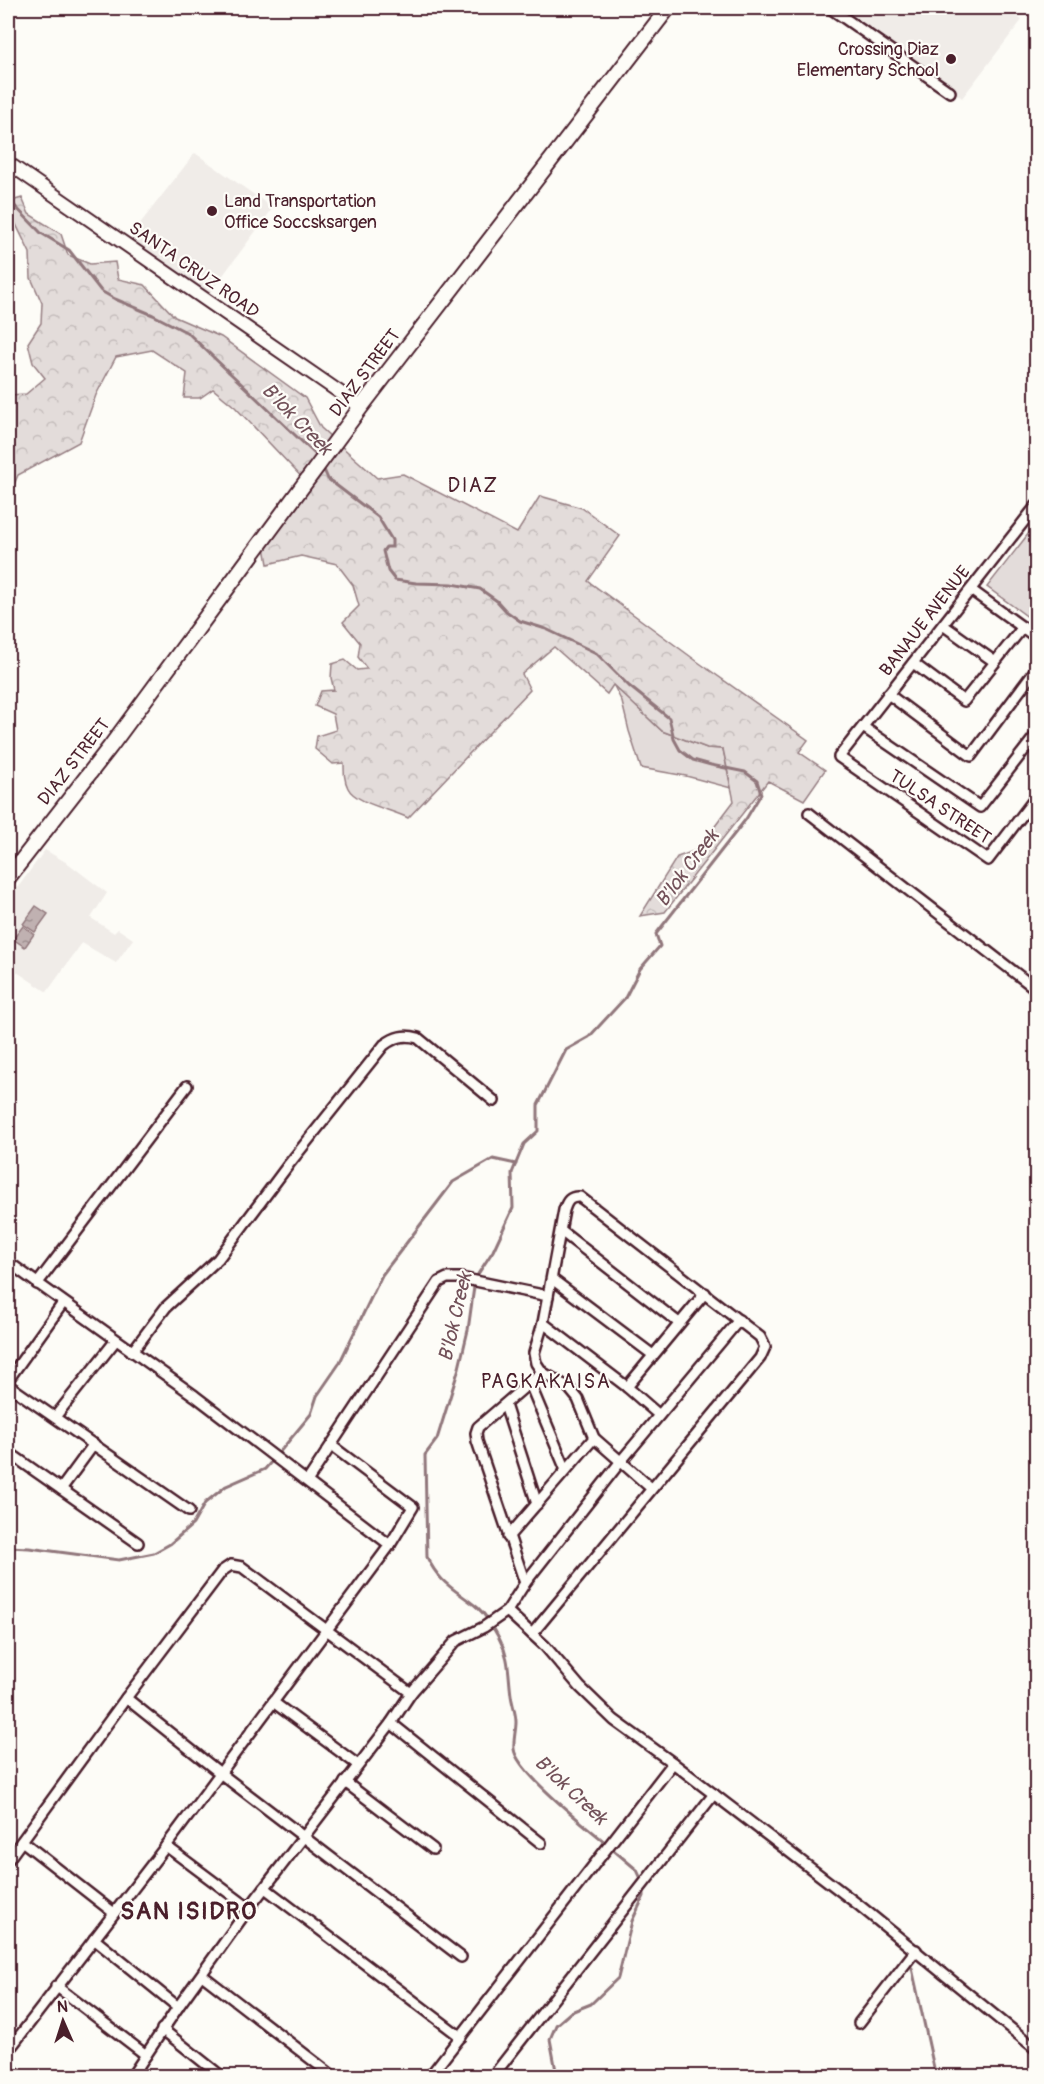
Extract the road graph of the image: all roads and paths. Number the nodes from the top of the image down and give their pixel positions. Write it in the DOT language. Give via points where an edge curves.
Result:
graph roads {
  1 [pos="668,8"];
  2 [pos="830,8"];
  3 [pos="950,92"];
  4 [pos="8,163"];
  5 [pos="361,407"];
  6 [pos="1036,506"];
  7 [pos="971,590"];
  8 [pos="943,625"];
  9 [pos="1023,627"];
  10 [pos="1036,637"];
  11 [pos="995,662"];
  12 [pos="913,663"];
  13 [pos="1036,669"];
  14 [pos="888,694"];
  15 [pos="863,727"];
  16 [pos="1036,735"];
  17 [pos="839,757"];
  18 [pos="1036,797"];
  19 [pos="809,813"];
  20 [pos="8,878"];
  21 [pos="1036,989"];
  22 [pos="187,1086"];
  23 [pos="494,1101"];
  24 [pos="561,1231"];
  25 [pos="8,1262"];
  26 [pos="552,1279"];
  27 [pos="37,1284"];
  28 [pos="705,1293"];
  29 [pos="548,1296"];
  30 [pos="63,1303"];
  31 [pos="739,1320"];
  32 [pos="543,1323"];
  33 [pos="679,1323"];
  34 [pos="116,1340"];
  35 [pos="132,1352"];
  36 [pos="653,1355"];
  37 [pos="542,1372"];
  38 [pos="8,1380"];
  39 [pos="530,1384"];
  40 [pos="8,1385"];
  41 [pos="627,1387"];
  42 [pos="505,1405"];
  43 [pos="659,1415"];
  44 [pos="55,1417"];
  45 [pos="594,1438"];
  46 [pos="94,1444"];
  47 [pos="332,1446"];
  48 [pos="8,1452"];
  49 [pos="621,1461"];
  50 [pos="566,1470"];
  51 [pos="308,1480"];
  52 [pos="651,1488"];
  53 [pos="61,1489"];
  54 [pos="537,1504"];
  55 [pos="189,1511"];
  56 [pos="508,1537"];
  57 [pos="138,1543"];
  58 [pos="390,1545"];
  59 [pos="525,1583"];
  60 [pos="507,1611"];
  61 [pos="326,1628"];
  62 [pos="532,1634"];
  63 [pos="411,1693"];
  64 [pos="126,1698"];
  65 [pos="273,1702"];
  66 [pos="391,1723"];
  67 [pos="673,1763"];
  68 [pos="358,1765"];
  69 [pos="220,1773"];
  70 [pos="345,1782"];
  71 [pos="714,1794"];
  72 [pos="304,1836"];
  73 [pos="22,1841"];
  74 [pos="541,1843"];
  75 [pos="166,1846"];
  76 [pos="433,1849"];
  77 [pos="8,1860"];
  78 [pos="265,1888"];
  79 [pos="249,1908"];
  80 [pos="114,1913"];
  81 [pos="94,1939"];
  82 [pos="916,1950"];
  83 [pos="461,1957"];
  84 [pos="202,1975"];
  85 [pos="56,1986"];
  86 [pos="178,2007"];
  87 [pos="859,2023"];
  88 [pos="162,2029"];
  89 [pos="461,2037"];
  90 [pos="1036,2049"];
  91 [pos="8,2051"];
  92 [pos="146,2055"];
  93 [pos="8,2067"];
  94 [pos="20,2076"];
  95 [pos="132,2076"];
  96 [pos="221,2076"];
  97 [pos="333,2076"];
  98 [pos="430,2076"];
  99 [pos="493,2076"];
  1 -- 5 [label="main road, DIAZ STREET"];
  2 -- 3 [label="street"];
  4 -- 5 [label="street, SANTA CRUZ ROAD"];
  5 -- 20 [label="main road, DIAZ STREET" via="110,747"];
  6 -- 7 [label="street, BANAUE AVENUE"];
  7 -- 8 [label="street, BANAUE AVENUE"];
  7 -- 9 [label="street"];
  8 -- 11 [label="street"];
  8 -- 12 [label="street, BANAUE AVENUE"];
  9 -- 10 [label="street"];
  9 -- 11 [label="street"];
  11 -- 12 [label="street" via="964,701"];
  12 -- 14 [label="street, BANAUE AVENUE"];
  13 -- 14 [label="street" via="971,756"];
  14 -- 15 [label="street, BANAUE AVENUE"];
  15 -- 16 [label="street" via="980,807"];
  15 -- 17 [label="street, BANAUE AVENUE"];
  17 -- 18 [label="street, TULSA STREET" via="988,860"];
  19 -- 21 [label="street"];
  22 -- 27 [label="street"];
  23 -- 35 [label="street" via="417,1038 408,1035 384,1045 218,1259 166,1307"];
  24 -- 26 [label="street"];
  24 -- 28 [label="street" via="568,1201 580,1197"];
  24 -- 33 [label="street"];
  25 -- 27 [label="street"];
  26 -- 29 [label="street"];
  26 -- 36 [label="street"];
  27 -- 30 [label="street"];
  28 -- 31 [label="street"];
  28 -- 33 [label="street"];
  29 -- 32 [label="street"];
  29 -- 47 [label="street" via="470,1280 447,1278 439,1282"];
  30 -- 34 [label="street"];
  30 -- 38 [label="street"];
  31 -- 43 [label="street"];
  31 -- 52 [label="street" via="764,1342 763,1353"];
  32 -- 37 [label="street" via="534,1353"];
  32 -- 41 [label="street"];
  33 -- 36 [label="street"];
  34 -- 35 [label="street"];
  34 -- 44 [label="street"];
  35 -- 51 [label="street"];
  36 -- 41 [label="street"];
  37 -- 39 [label="street"];
  37 -- 45 [label="street" via="569,1388 578,1399"];
  39 -- 42 [label="street"];
  39 -- 50 [label="street"];
  40 -- 44 [label="street"];
  41 -- 43 [label="street"];
  42 -- 54 [label="street"];
  42 -- 56 [label="street" via="478,1427 476,1437"];
  43 -- 49 [label="street"];
  44 -- 46 [label="street"];
  45 -- 49 [label="street"];
  45 -- 50 [label="street"];
  46 -- 53 [label="street"];
  46 -- 55 [label="street"];
  47 -- 51 [label="street"];
  47 -- 58 [label="street" via="413,1507"];
  48 -- 53 [label="street"];
  49 -- 52 [label="street"];
  49 -- 59 [label="street"];
  50 -- 54 [label="street"];
  51 -- 58 [label="street"];
  52 -- 62 [label="street"];
  53 -- 57 [label="street"];
  54 -- 56 [label="street"];
  56 -- 59 [label="street"];
  58 -- 61 [label="street"];
  59 -- 60 [label="street"];
  60 -- 62 [label="street"];
  60 -- 63 [label="street" via="456,1641"];
  61 -- 63 [label="street"];
  61 -- 64 [label="street" via="242,1567 231,1565 222,1571"];
  61 -- 65 [label="street"];
  62 -- 67 [label="street" via="597,1705"];
  63 -- 66 [label="street"];
  64 -- 69 [label="street"];
  64 -- 73 [label="street"];
  65 -- 68 [label="street"];
  65 -- 69 [label="street"];
  66 -- 68 [label="street"];
  66 -- 74 [label="street"];
  67 -- 71 [label="street"];
  67 -- 89 [label="street"];
  68 -- 70 [label="street"];
  69 -- 72 [label="street"];
  69 -- 75 [label="street"];
  70 -- 72 [label="street"];
  70 -- 76 [label="street"];
  71 -- 82 [label="street"];
  71 -- 99 [label="street"];
  72 -- 78 [label="street"];
  72 -- 83 [label="street"];
  73 -- 77 [label="street"];
  73 -- 80 [label="street"];
  75 -- 79 [label="street"];
  75 -- 80 [label="street"];
  78 -- 79 [label="street"];
  78 -- 89 [label="street"];
  79 -- 84 [label="street"];
  80 -- 81 [label="street"];
  81 -- 85 [label="street"];
  81 -- 86 [label="street"];
  82 -- 87 [label="street"];
  82 -- 90 [label="street"];
  84 -- 86 [label="street"];
  84 -- 97 [label="street"];
  85 -- 91 [label="street"];
  85 -- 92 [label="street"];
  86 -- 88 [label="street"];
  88 -- 92 [label="street"];
  88 -- 96 [label="street"];
  89 -- 98 [label="street"];
  92 -- 95 [label="street"];
  93 -- 94 [label="street"];
}
